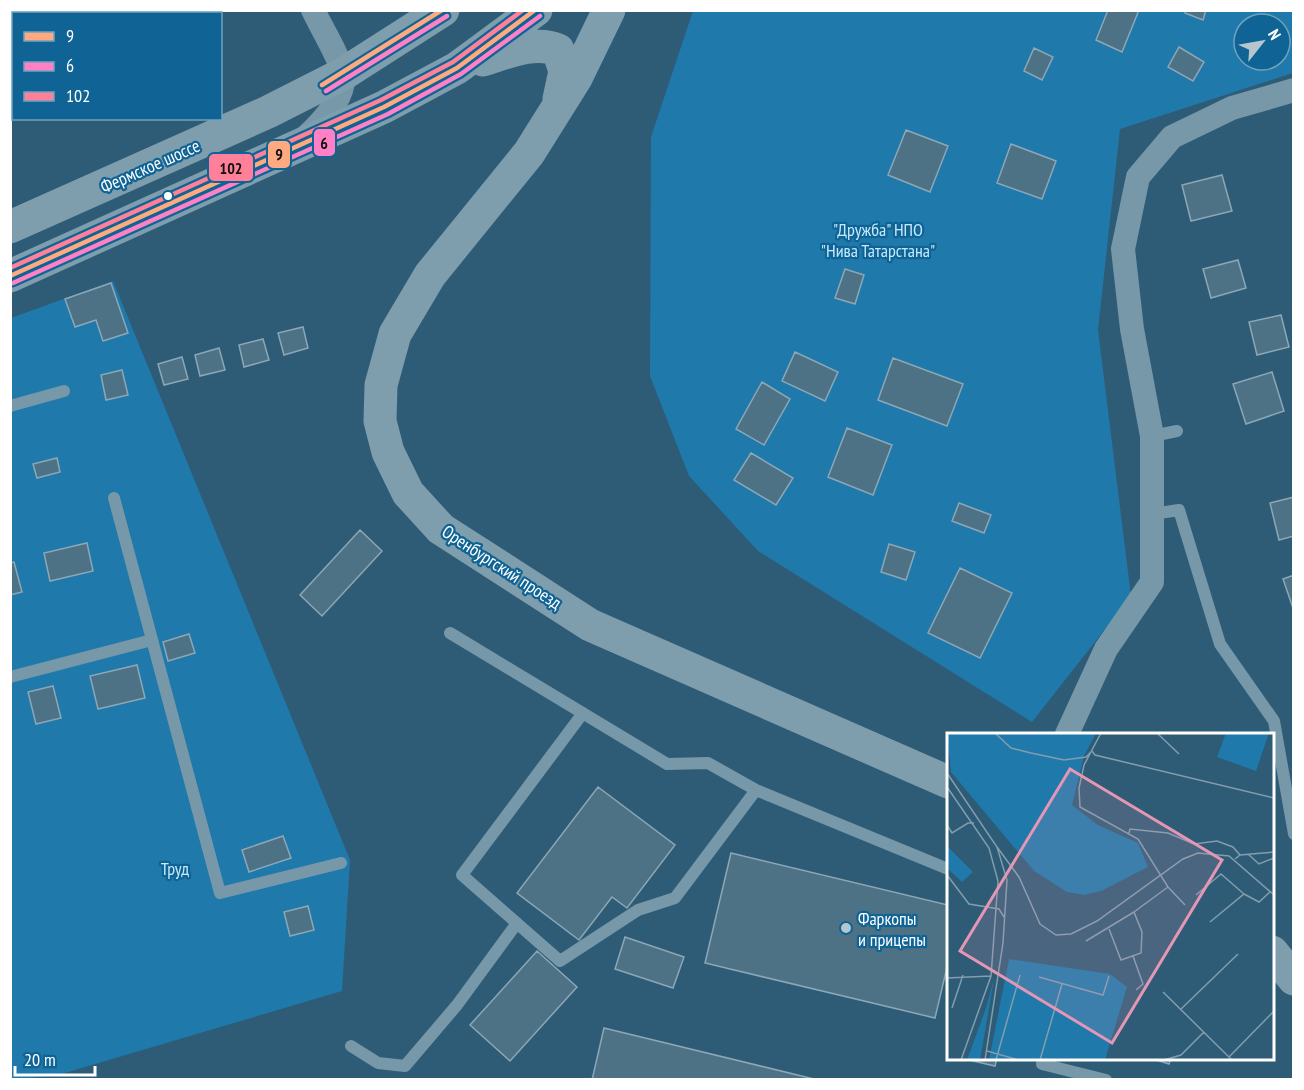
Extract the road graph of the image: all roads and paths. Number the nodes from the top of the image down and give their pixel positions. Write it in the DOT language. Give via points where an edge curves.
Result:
graph roads {
  1 [pos="313,10"];
  2 [pos="443,10"];
  3 [pos="536,10"];
  4 [pos="609,10"];
  5 [pos="457,68"];
  6 [pos="343,74"];
  7 [pos="1293,90"];
  8 [pos="558,104"];
  9 [pos="295,148"];
  10 [pos="10,227"];
  11 [pos="10,276"];
  12 [pos="64,391"];
  13 [pos="10,406"];
  14 [pos="1177,431"];
  15 [pos="1152,436"];
  16 [pos="114,498"];
  17 [pos="1153,514"];
  18 [pos="450,633"];
  19 [pos="152,640"];
  20 [pos="10,677"];
  21 [pos="583,713"];
  22 [pos="1067,733"];
  23 [pos="947,782"];
  24 [pos="756,789"];
  25 [pos="1293,834"];
  26 [pos="341,863"];
  27 [pos="947,869"];
  28 [pos="517,923"];
  29 [pos="1274,955"];
  30 [pos="1293,979"];
  31 [pos="351,1046"];
  32 [pos="1042,1064"];
  33 [pos="1106,1080"];
  1 -- 6 [label="street"];
  2 -- 6 [label="main road, Фермское шоссе"];
  3 -- 5 [label="main road"];
  4 -- 8 [label="main road, Оренбургский проезд" via="576,78"];
  5 -- 8 [label="main road" via="529,47 548,46 558,50 563,59 565,71"];
  5 -- 9 [label="main road"];
  6 -- 9 [label="street" via="327,118"];
  6 -- 10 [label="main road, Фермское шоссе" via="152,166"];
  7 -- 15 [label="street" via="1232,108 1172,137 1138,177 1123,249 1132,329"];
  8 -- 23 [label="main road, Оренбургский проезд" via="529,153 430,275 395,334 381,385 381,421 387,452 408,493 441,529 590,625"];
  9 -- 11 [label="main road"];
  12 -- 13 [label="lane"];
  14 -- 15 [label="lane"];
  15 -- 17 [label="street"];
  16 -- 19 [label="lane"];
  17 -- 22 [label="street" via="1152,582 1106,649"];
  17 -- 25 [label="lane" via="1179,510 1220,644 1274,721"];
  18 -- 21 [label="lane"];
  19 -- 20 [label="lane"];
  19 -- 26 [label="lane" via="220,893"];
  21 -- 24 [label="lane" via="667,764 708,763"];
  21 -- 28 [label="lane" via="462,875"];
  24 -- 27 [label="lane"];
  24 -- 28 [label="lane" via="675,898 638,910 560,961"];
  28 -- 31 [label="lane" via="457,1005 405,1066 378,1063"];
  29 -- 30 [label="main road"];
  32 -- 33 [label="lane"];
}
